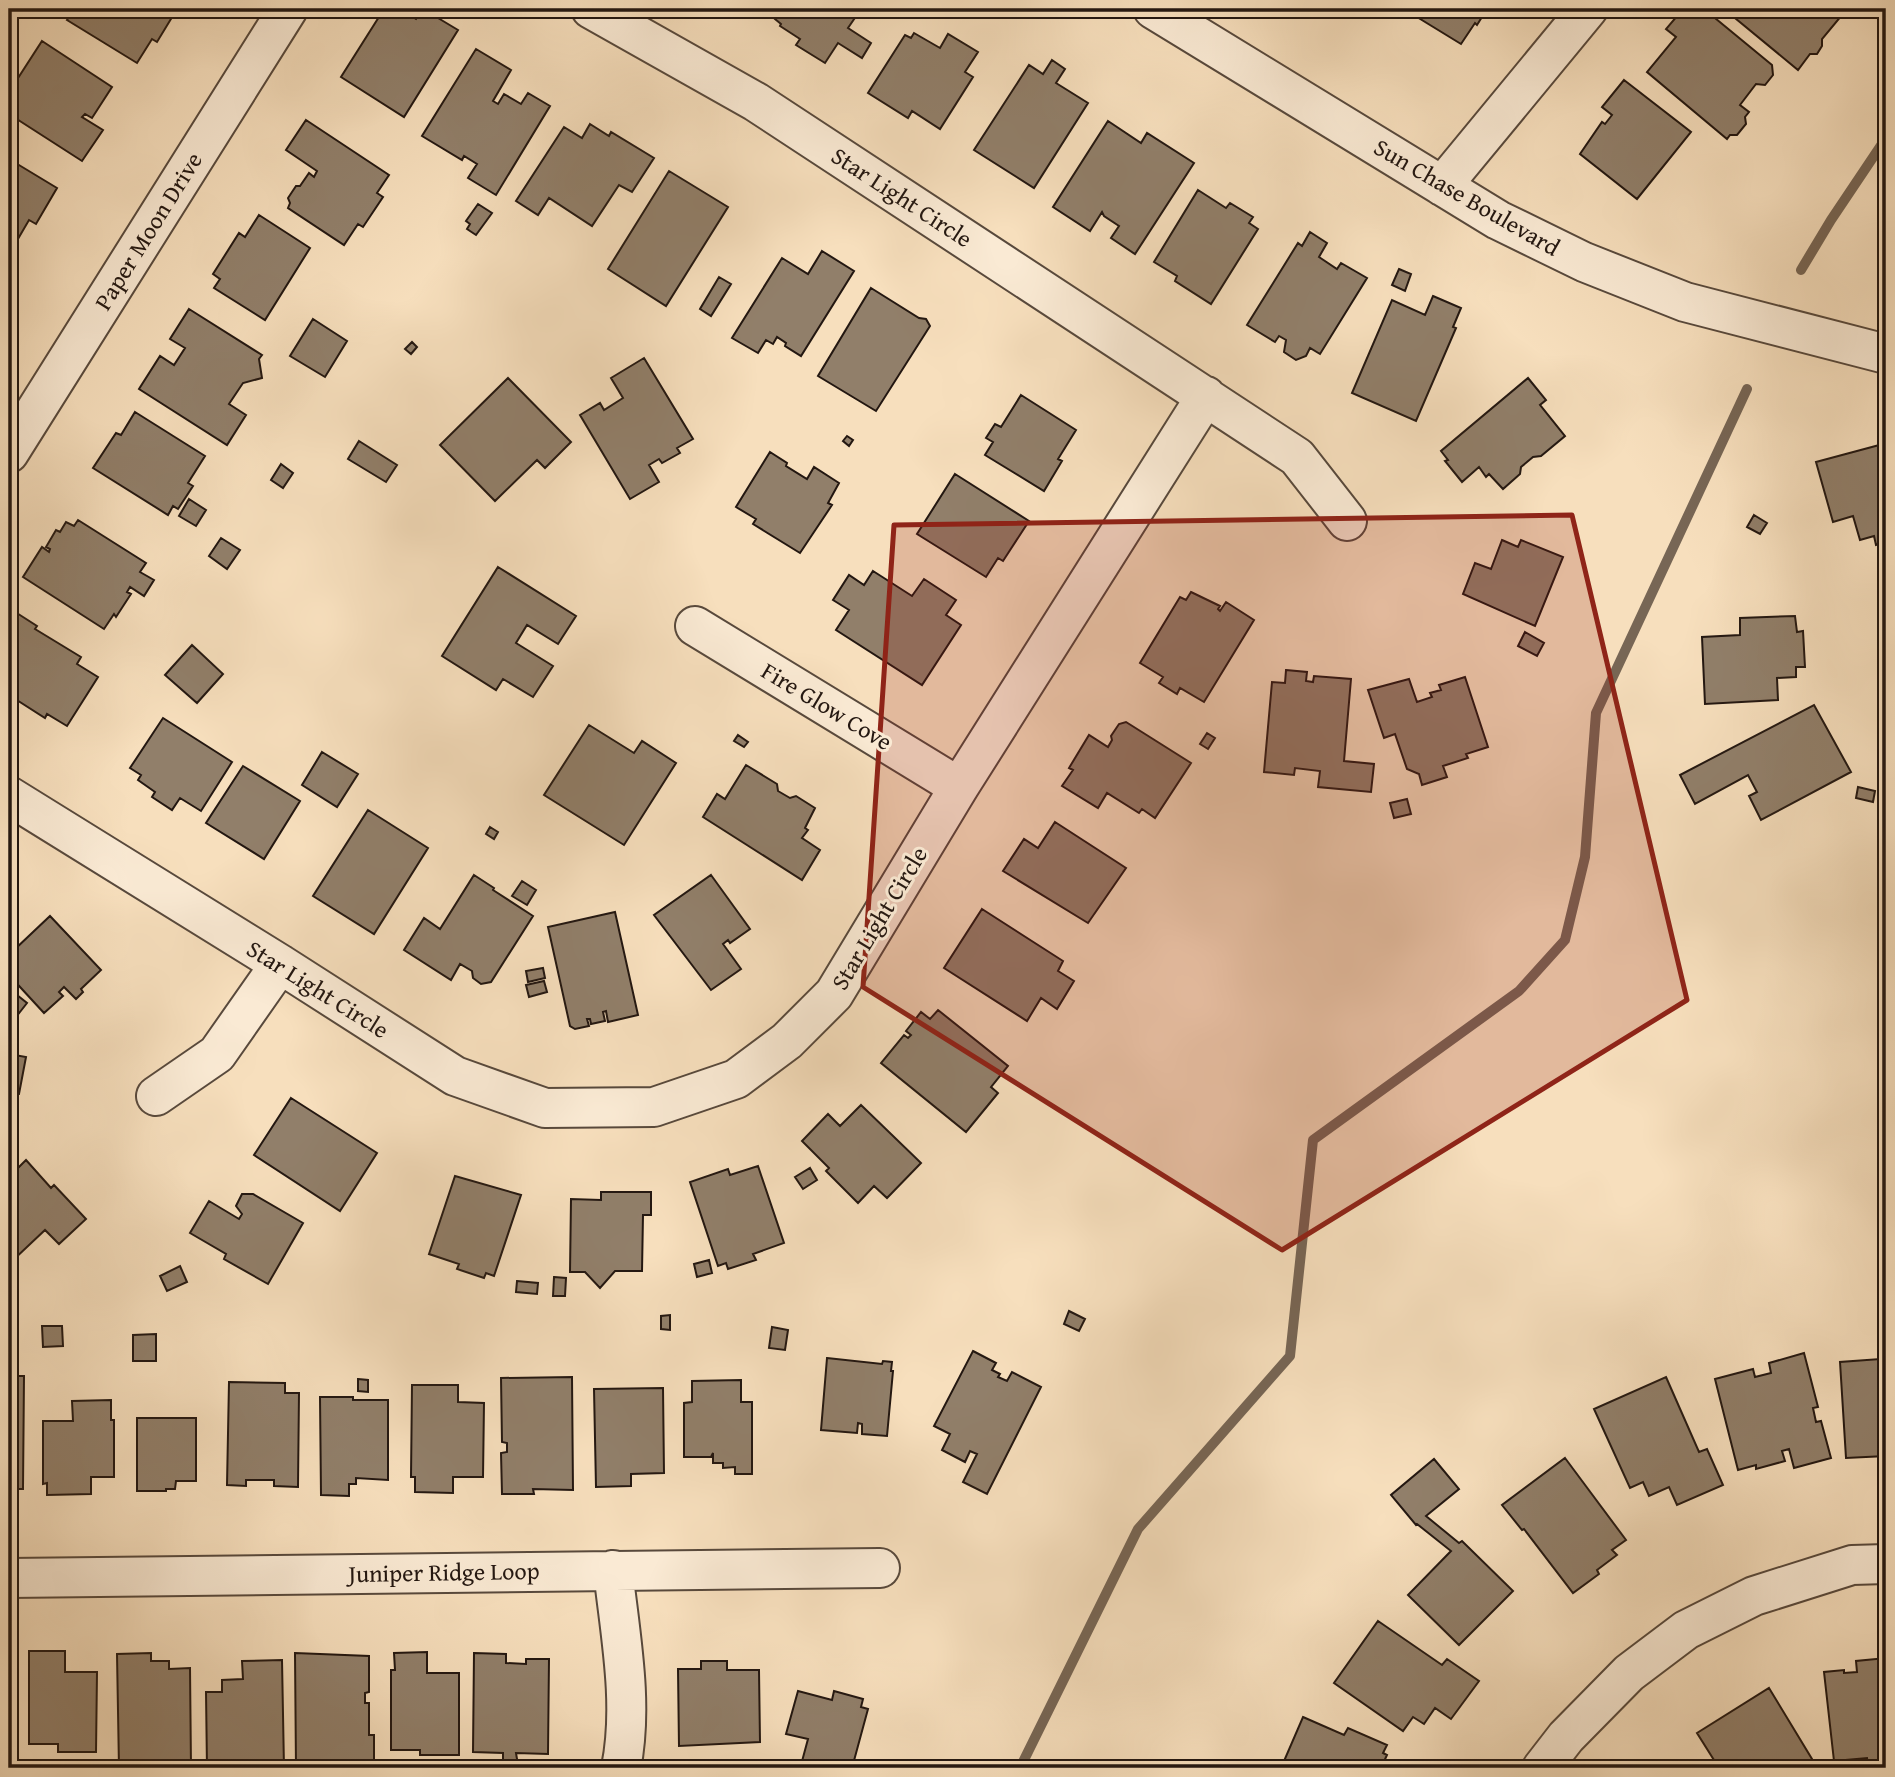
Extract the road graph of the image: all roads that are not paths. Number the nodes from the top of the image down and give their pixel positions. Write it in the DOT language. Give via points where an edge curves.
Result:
graph roads {
  1 [pos="288,9"];
  2 [pos="591,9"];
  3 [pos="1153,9"];
  4 [pos="1588,9"];
  5 [pos="1442,186"];
  6 [pos="1886,354"];
  7 [pos="1206,396"];
  8 [pos="9,453"];
  9 [pos="1347,521"];
  10 [pos="695,626"];
  11 [pos="959,787"];
  12 [pos="9,796"];
  13 [pos="280,964"];
  14 [pos="156,1096"];
  15 [pos="1886,1564"];
  16 [pos="880,1568"];
  17 [pos="613,1570"];
  18 [pos="9,1578"];
  19 [pos="621,1768"];
  20 [pos="1542,1768"];
  1 -- 8 [label="street, Paper Moon Drive"];
  2 -- 7 [label="street, Star Light Circle" via="756,102"];
  3 -- 5 [label="street, Sun Chase Boulevard"];
  4 -- 5 [label="street"];
  5 -- 6 [label="street, Sun Chase Boulevard" via="1498,220 1584,262 1685,302"];
  7 -- 9 [label="street, Star Light Circle" via="1297,457"];
  7 -- 11 [label="street, Star Light Circle"];
  10 -- 11 [label="street, Fire Glow Cove"];
  11 -- 13 [label="street, Star Light Circle" via="834,995 787,1041 736,1079 654,1107 545,1108 455,1076"];
  12 -- 13 [label="street, Star Light Circle"];
  13 -- 14 [label="street" via="217,1054"];
  15 -- 20 [label="street" via="1852,1565 1754,1596 1686,1630 1629,1672"];
  16 -- 17 [label="street, Juniper Ridge Loop"];
  17 -- 18 [label="street, Juniper Ridge Loop"];
  17 -- 19 [label="street" via="625,1684"];
}
